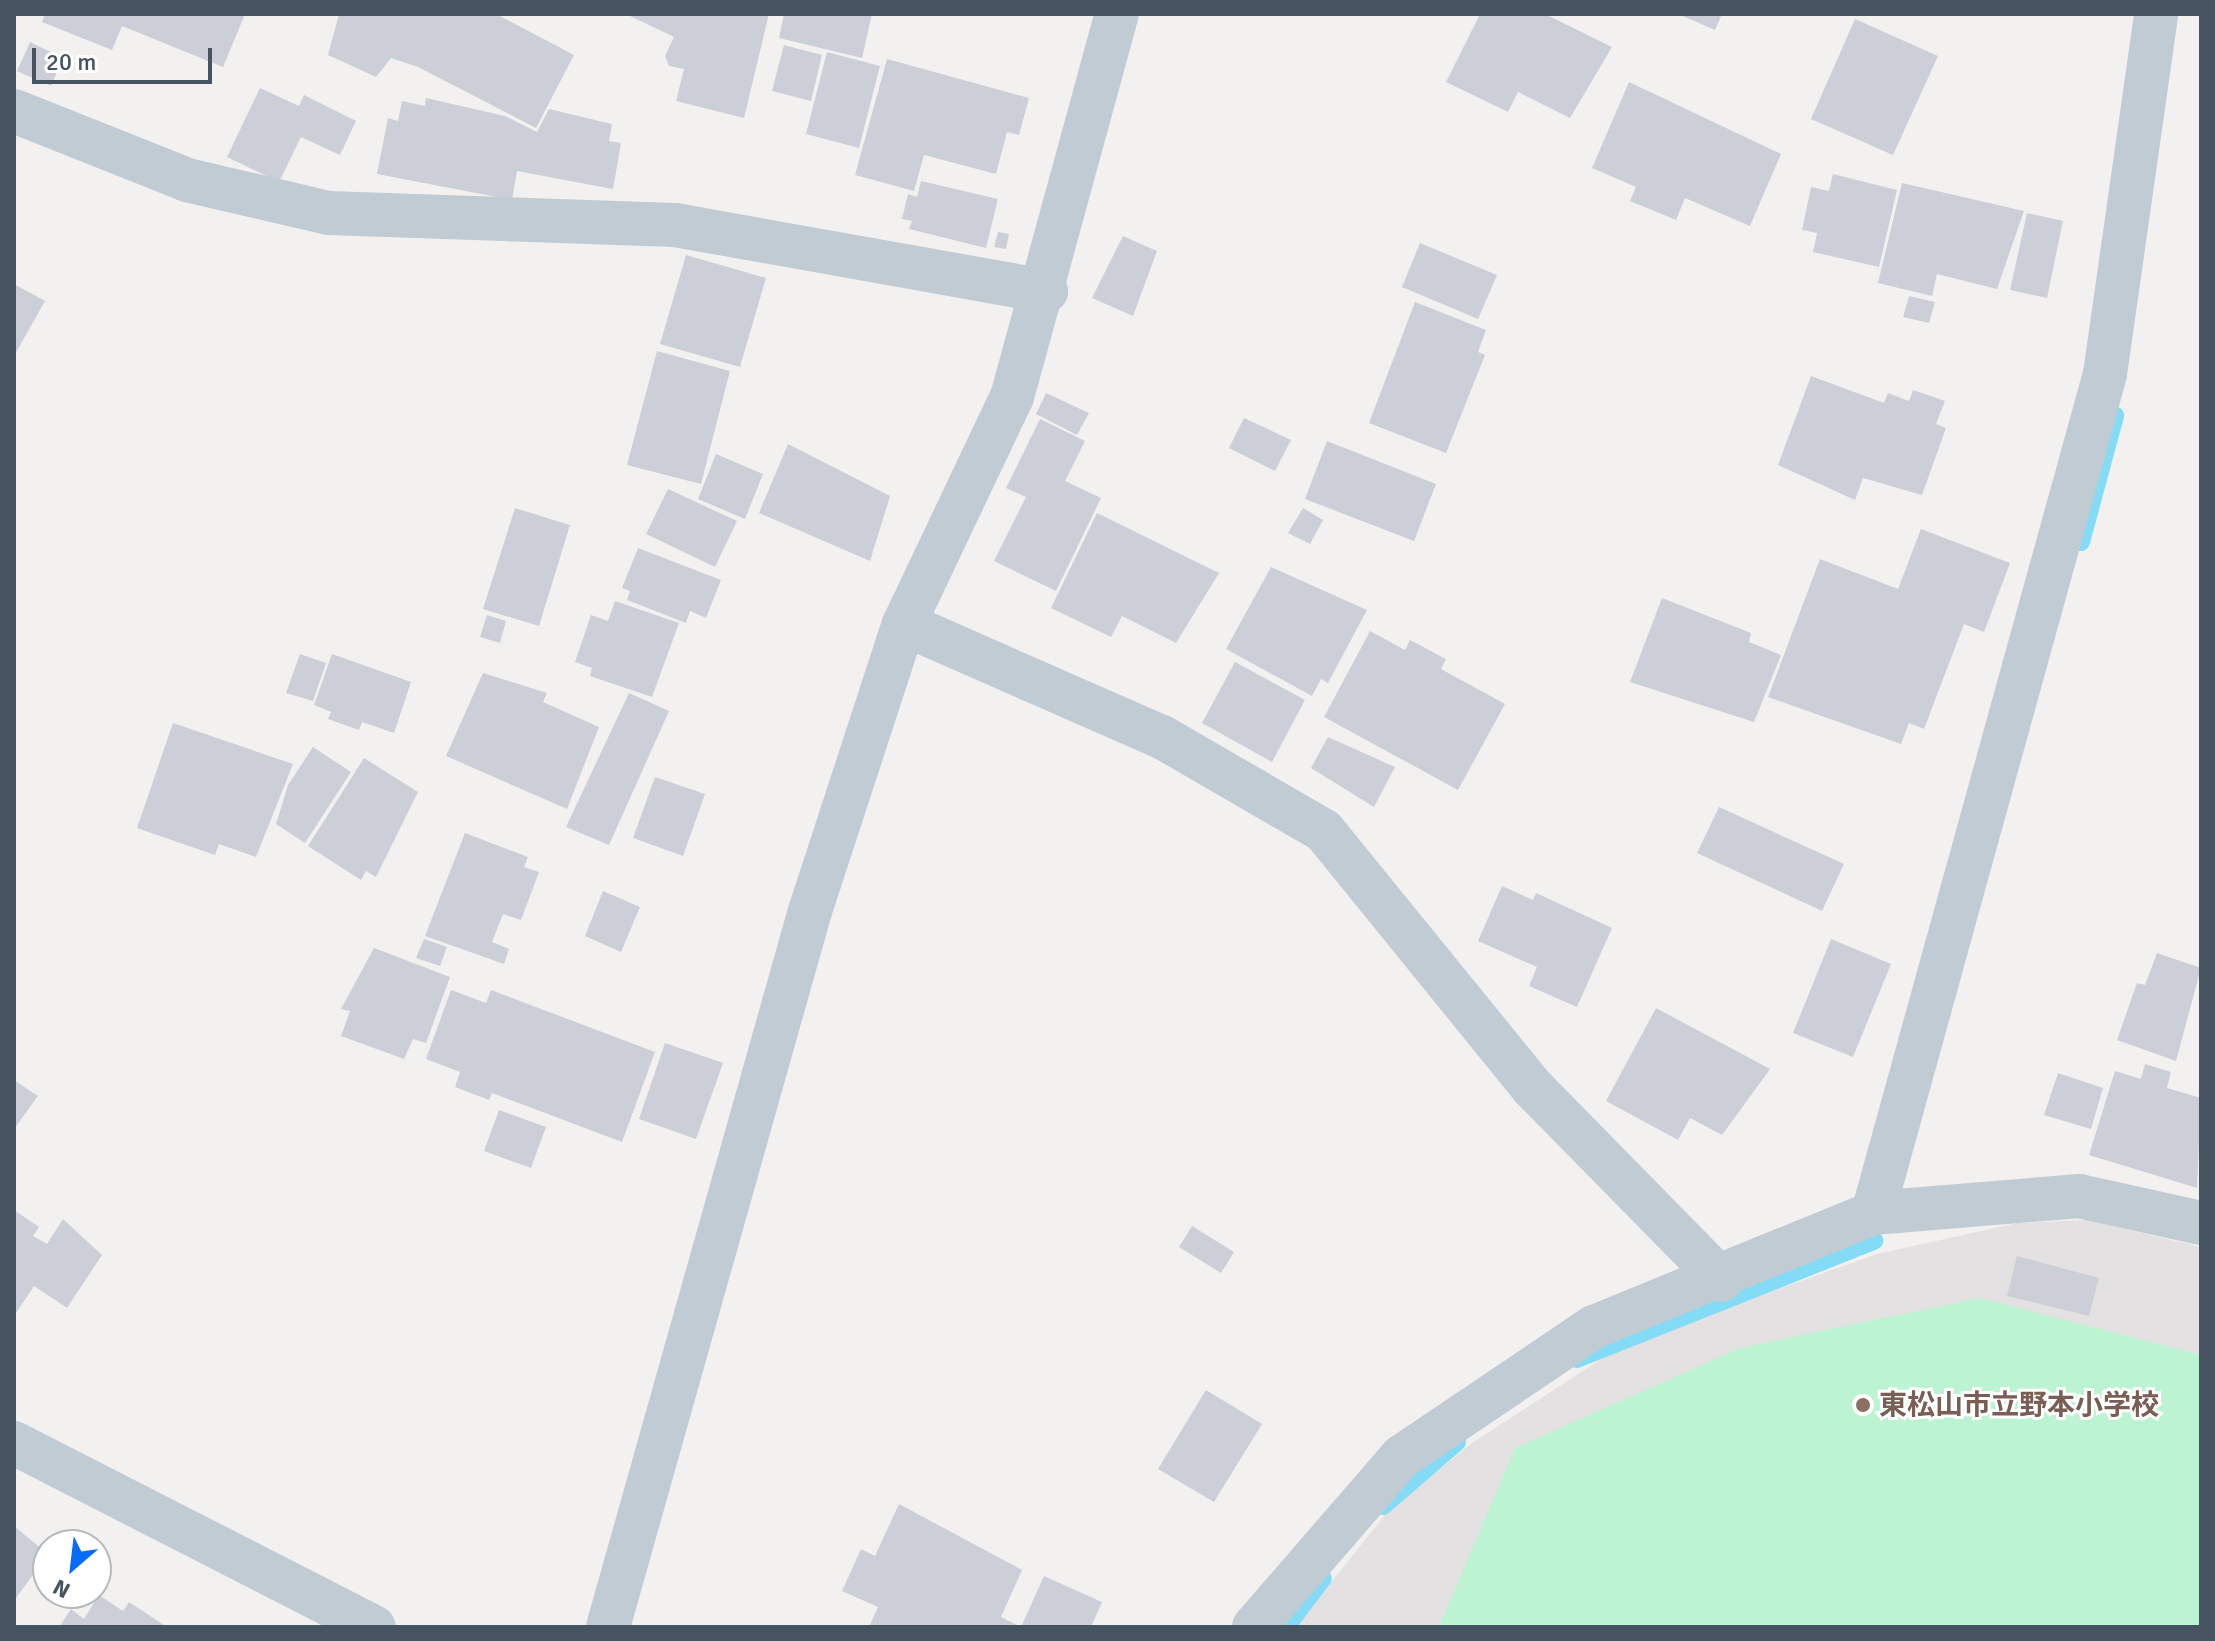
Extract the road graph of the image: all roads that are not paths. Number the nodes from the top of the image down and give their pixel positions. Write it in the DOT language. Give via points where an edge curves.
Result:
graph roads {
  1 [pos="1117,14"];
  2 [pos="2156,14"];
  3 [pos="14,111"];
  4 [pos="1046,291"];
  5 [pos="904,624"];
  6 [pos="1873,1213"];
  7 [pos="2201,1223"];
  8 [pos="1722,1280"];
  9 [pos="14,1443"];
  10 [pos="374,1627"];
  11 [pos="608,1627"];
  12 [pos="1254,1627"];
  1 -- 4 [label="street"];
  2 -- 6 [label="street" via="2105,374"];
  3 -- 4 [label="street" via="187,180 329,213 675,225"];
  4 -- 5 [label="street" via="1012,397"];
  5 -- 8 [label="street" via="1162,737 1324,831 1533,1088"];
  5 -- 11 [label="street" via="810,911"];
  6 -- 7 [label="street" via="2079,1196"];
  6 -- 8 [label="street"];
  8 -- 12 [label="street" via="1594,1327 1401,1457"];
  9 -- 10 [label="street"];
}
